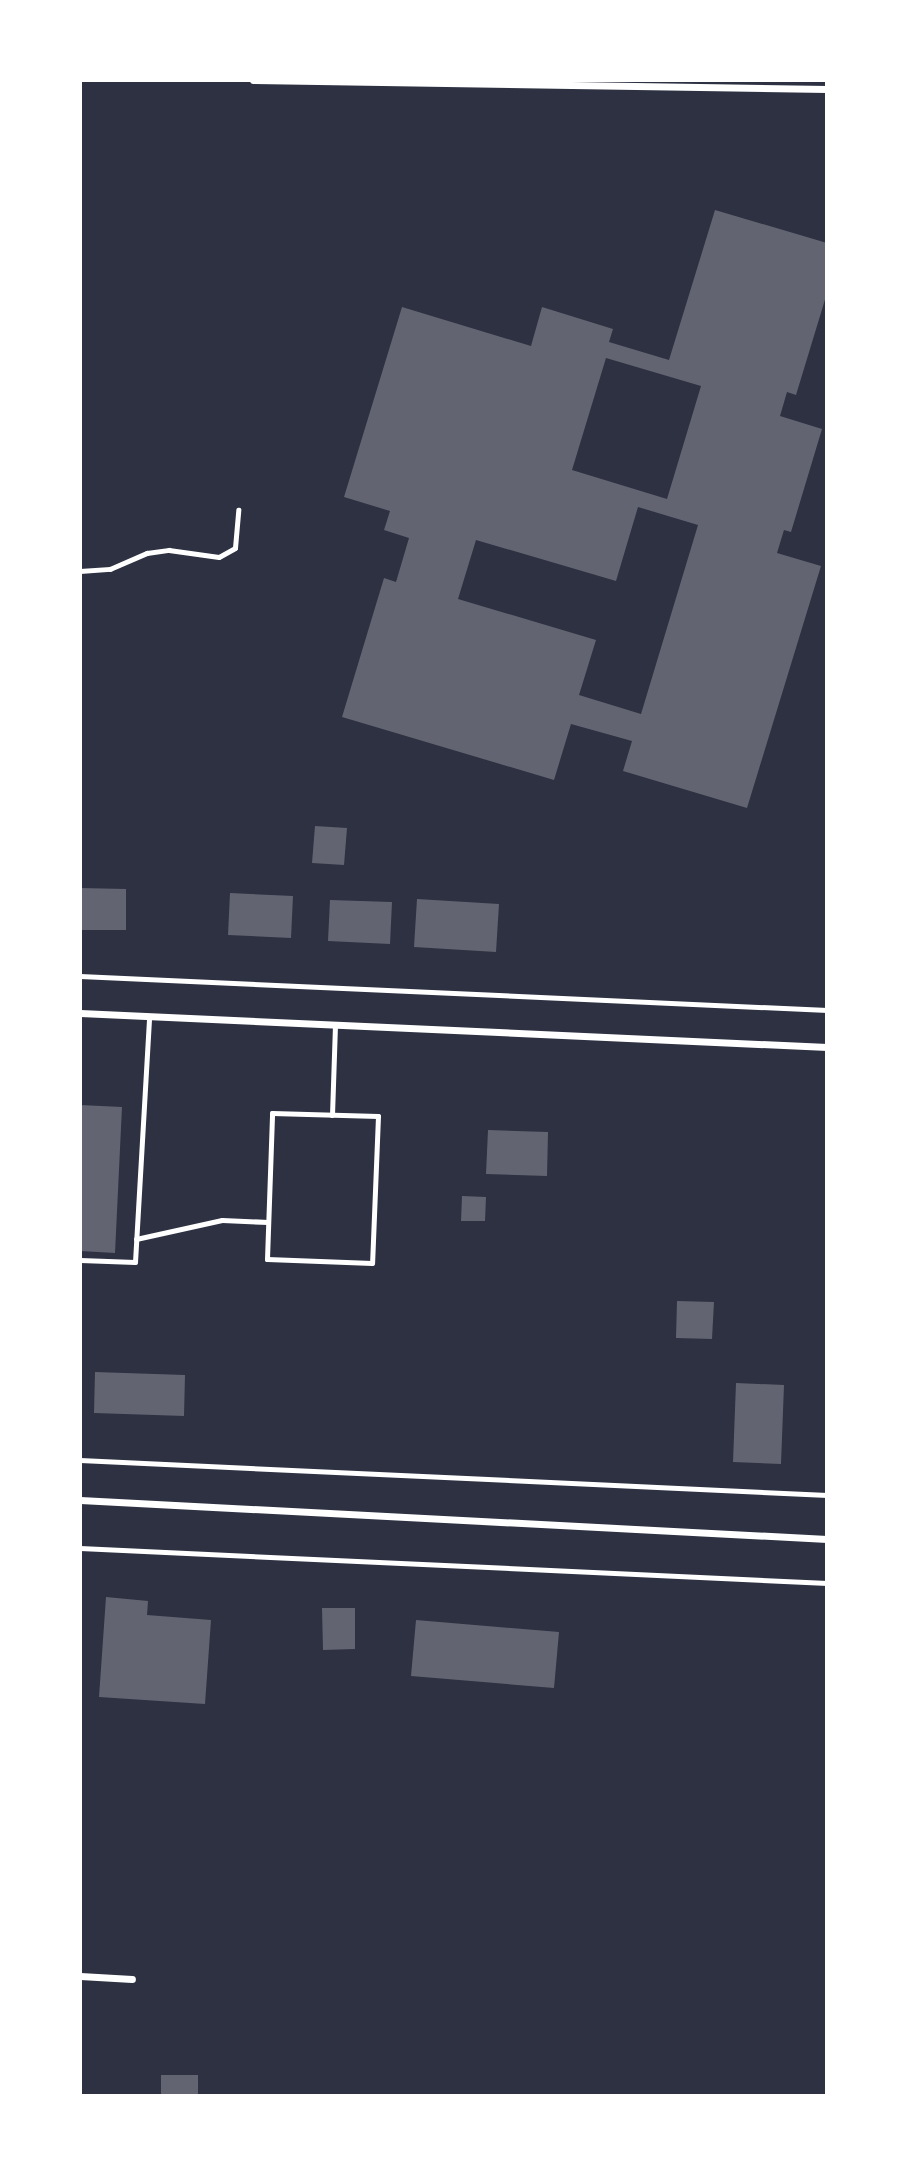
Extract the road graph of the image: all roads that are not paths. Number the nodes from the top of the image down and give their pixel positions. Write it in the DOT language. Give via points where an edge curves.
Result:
graph roads {
  1 [pos="253,80"];
  2 [pos="281,81"];
  3 [pos="541,83"];
  4 [pos="784,84"];
  5 [pos="827,89"];
  6 [pos="80,1013"];
  7 [pos="149,1016"];
  8 [pos="335,1025"];
  9 [pos="827,1047"];
  10 [pos="331,1115"];
  11 [pos="268,1222"];
  12 [pos="136,1239"];
  13 [pos="80,1260"];
  14 [pos="80,1500"];
  15 [pos="827,1539"];
  16 [pos="80,1976"];
  17 [pos="132,1979"];
  1 -- 2 [label="street"];
  2 -- 3 [label="street"];
  3 -- 4 [label="street"];
  4 -- 5 [label="street"];
  6 -- 7 [label="street"];
  7 -- 8 [label="street"];
  7 -- 12 [label="lane"];
  8 -- 9 [label="street"];
  8 -- 10 [label="lane"];
  10 -- 11 [label="lane" via="272,1112"];
  10 -- 11 [label="lane" via="378,1116 372,1263 267,1259"];
  11 -- 12 [label="lane" via="222,1220"];
  12 -- 13 [label="lane" via="135,1262"];
  14 -- 15 [label="street"];
  16 -- 17 [label="street"];
}
